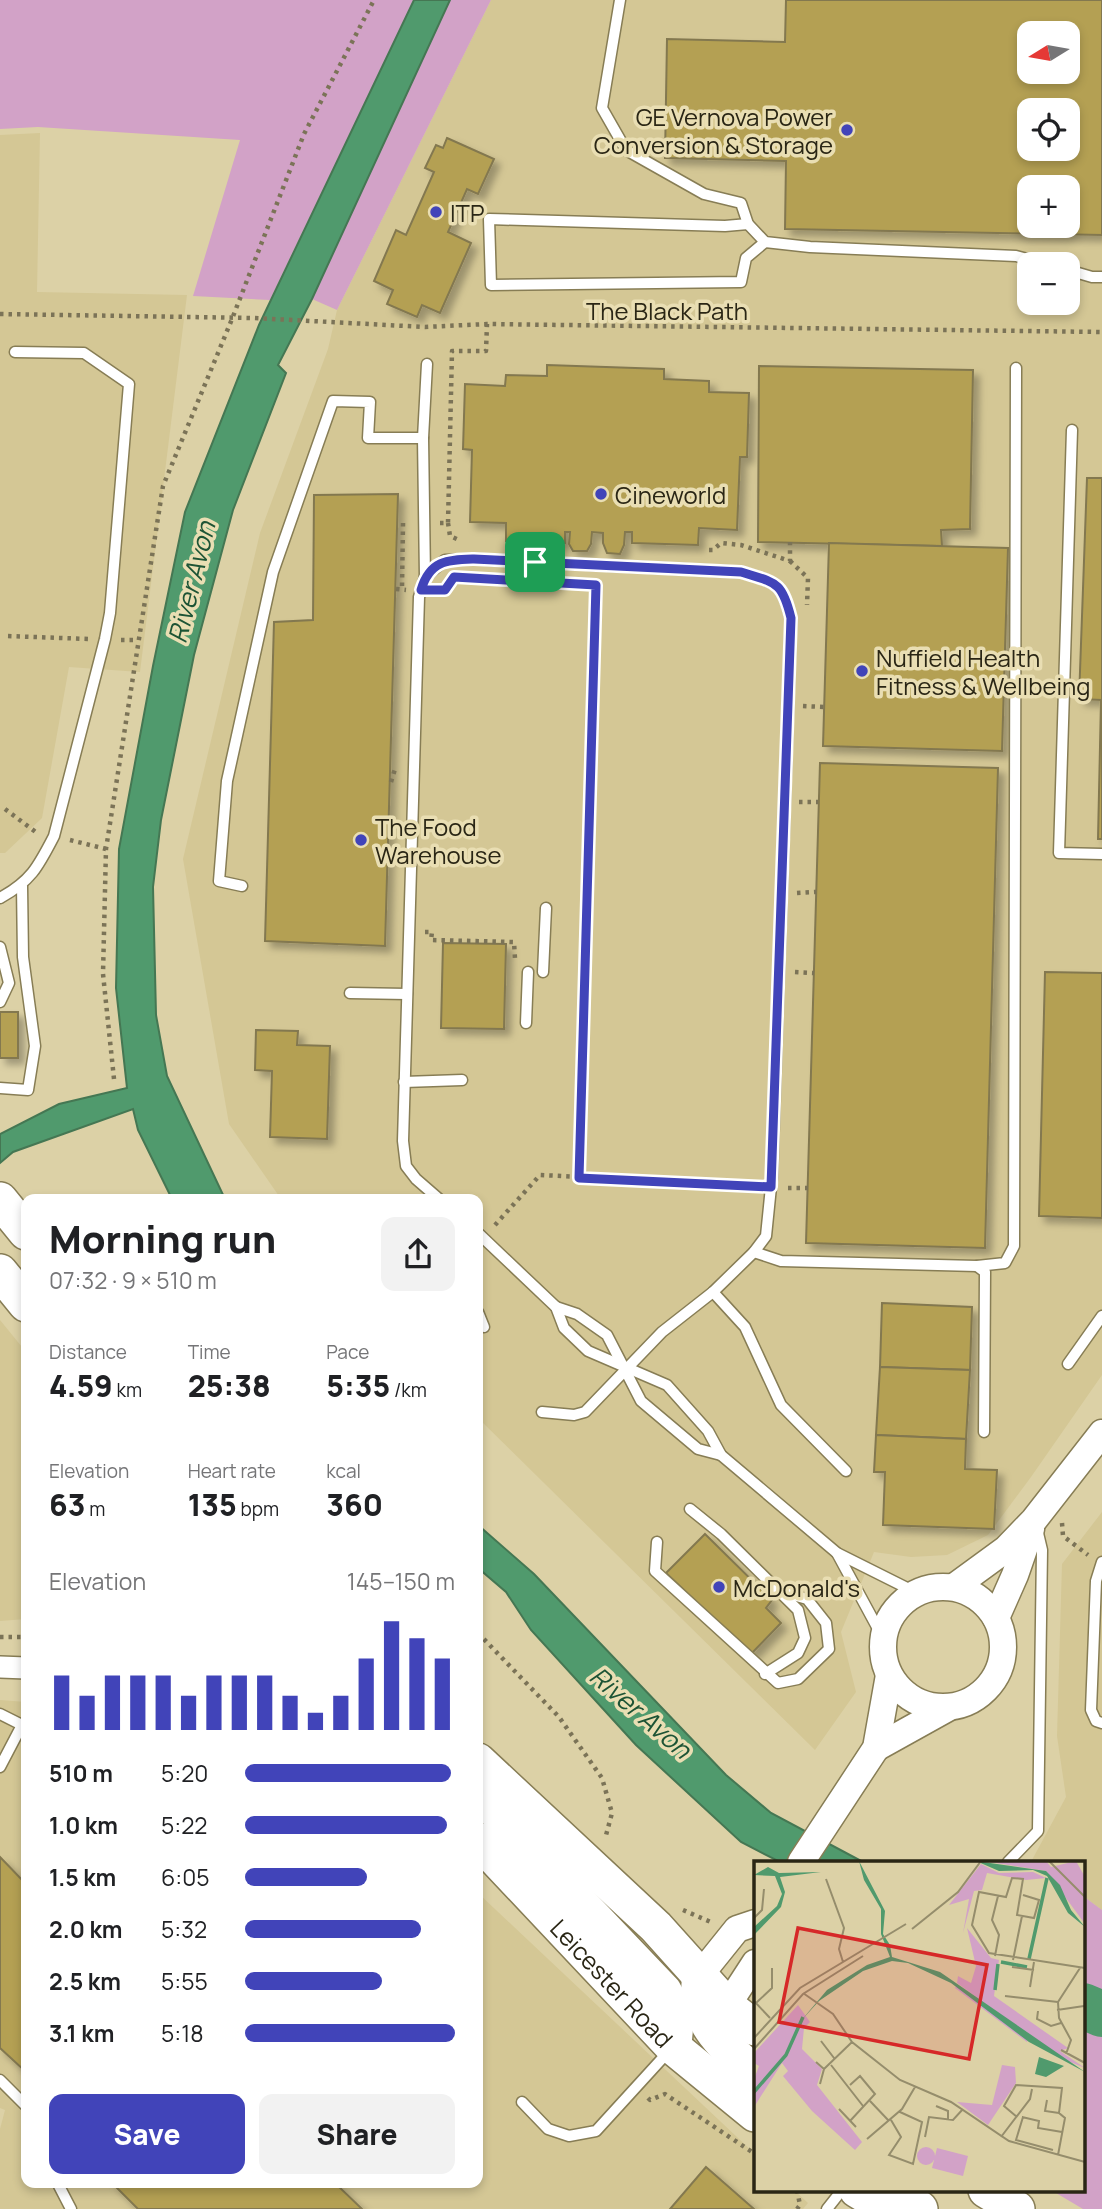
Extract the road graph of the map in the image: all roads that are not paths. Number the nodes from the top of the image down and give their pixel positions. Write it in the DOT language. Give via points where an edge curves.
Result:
graph roads {
  1 [pos="621,0"];
  2 [pos="748,224"];
  3 [pos="765,242"];
  4 [pos="1017,256"];
  5 [pos="1080,272"];
  6 [pos="1102,277"];
  7 [pos="15,352"];
  8 [pos="427,364"];
  9 [pos="1016,368"];
  10 [pos="1072,430"];
  11 [pos="423,438"];
  12 [pos="425,577"];
  13 [pos="1102,854"];
  14 [pos="22,886"];
  15 [pos="242,886"];
  16 [pos="0,898"];
  17 [pos="546,908"];
  18 [pos="0,947"];
  19 [pos="528,972"];
  20 [pos="543,972"];
  21 [pos="350,993"];
  22 [pos="407,994"];
  23 [pos="0,1002"];
  24 [pos="526,1023"];
  25 [pos="462,1080"];
  26 [pos="404,1082"];
  27 [pos="0,1088"];
  28 [pos="433,1194"];
  29 [pos="0,1200"];
  30 [pos="21,1226"];
  31 [pos="483,1237"];
  32 [pos="754,1252"];
  33 [pos="977,1266"];
  34 [pos="0,1272"];
  35 [pos="713,1292"];
  36 [pos="21,1298"];
  37 [pos="556,1307"];
  38 [pos="1102,1316"];
  39 [pos="1068,1364"];
  40 [pos="626,1368"];
  41 [pos="542,1412"];
  42 [pos="984,1432"];
  43 [pos="1102,1433"];
  44 [pos="720,1455"];
  45 [pos="846,1471"];
  46 [pos="690,1509"];
  47 [pos="1034,1520"];
  48 [pos="657,1542"];
  49 [pos="837,1553"];
  50 [pos="1101,1563"];
  51 [pos="954,1587"];
  52 [pos="779,1591"];
  53 [pos="917,1593"];
  54 [pos="996,1618"];
  55 [pos="883,1638"];
  56 [pos="0,1667"];
  57 [pos="21,1668"];
  58 [pos="765,1674"];
  59 [pos="888,1675"];
  60 [pos="948,1708"];
  61 [pos="0,1714"];
  62 [pos="1102,1723"];
  63 [pos="21,1725"];
  64 [pos="21,1728"];
  65 [pos="876,1748"];
  66 [pos="483,1766"];
  67 [pos="0,1767"];
  68 [pos="483,1791"];
  69 [pos="483,1845"];
  70 [pos="803,1861"];
  71 [pos="1010,1861"];
  72 [pos="754,1923"];
  73 [pos="754,1964"];
  74 [pos="700,1975"];
  75 [pos="717,2014"];
  76 [pos="754,2028"];
  77 [pos="673,2047"];
  78 [pos="754,2072"];
  79 [pos="0,2080"];
  80 [pos="21,2101"];
  81 [pos="522,2102"];
  82 [pos="754,2113"];
  83 [pos="60,2188"];
  84 [pos="840,2192"];
  85 [pos="860,2192"];
  86 [pos="898,2192"];
  87 [pos="989,2192"];
  88 [pos="71,2209"];
  89 [pos="827,2209"];
  90 [pos="889,2209"];
  91 [pos="920,2209"];
  92 [pos="1017,2209"];
  1 -- 2 [label="lane" via="603,108 626,150 704,194 741,203"];
  2 -- 3 [label="lane"];
  2 -- 3 [label="lane" via="489,219 491,285 741,282 746,258"];
  3 -- 4 [label="lane"];
  5 -- 6 [label="lane"];
  7 -- 14 [label="lane" via="84,353 129,384 105,639 54,836"];
  8 -- 11 [label="lane"];
  9 -- 33 [label="lane" via="1014,1246 1005,1264"];
  10 -- 13 [label="lane" via="1059,853"];
  11 -- 12 [label="lane"];
  11 -- 15 [label="lane" via="368,438 370,402 333,401 273,572 228,780 219,881"];
  12 -- 22 [label="lane" via="419,597"];
  12 -- 32 [label="lane" via="445,560 474,559 741,572 771,581 786,595 791,618 771,1187 766,1236"];
  14 -- 16 [label="lane"];
  14 -- 27 [label="lane" via="23,957 35,1046 28,1090"];
  17 -- 20 [label="lane"];
  18 -- 23 [label="lane" via="9,983"];
  19 -- 24 [label="lane"];
  21 -- 22 [label="lane"];
  22 -- 26 [label="lane"];
  25 -- 26 [label="lane"];
  26 -- 28 [label="lane" via="406,1166"];
  29 -- 30 [label="highway"];
  31 -- 37 [label="lane"];
  32 -- 33 [label="lane" via="781,1261"];
  32 -- 35 [label="lane"];
  33 -- 42 [label="lane" via="985,1272"];
  34 -- 36 [label="highway"];
  35 -- 40 [label="lane"];
  35 -- 45 [label="lane" via="745,1327 781,1405"];
  37 -- 40 [label="lane" via="607,1335"];
  37 -- 40 [label="lane" via="564,1328 588,1350"];
  38 -- 39 [label="lane"];
  40 -- 41 [label="lane" via="585,1412"];
  40 -- 44 [label="lane" via="667,1385 708,1431"];
  40 -- 44 [label="lane" via="641,1401 698,1450"];
  43 -- 47 [label="street"];
  44 -- 49 [label="lane"];
  46 -- 52 [label="lane"];
  47 -- 51 [label="street" via="1006,1549"];
  47 -- 54 [label="street"];
  47 -- 71 [label="lane" via="1042,1550 1038,1831"];
  48 -- 58 [label="lane" via="655,1571"];
  49 -- 53 [label="lane"];
  49 -- 55 [label="lane"];
  50 -- 62 [label="lane" via="1096,1581 1091,1710"];
  51 -- 53 [label="street"];
  51 -- 54 [label="street" via="972,1593"];
  52 -- 58 [label="lane" via="798,1610 805,1638 799,1653"];
  52 -- 58 [label="lane" via="807,1600 826,1623 830,1648 797,1679 778,1684"];
  53 -- 55 [label="street" via="889,1619"];
  54 -- 60 [label="street" via="1003,1652 996,1676 980,1696"];
  55 -- 59 [label="street"];
  56 -- 57 [label="street"];
  59 -- 60 [label="street" via="915,1702"];
  59 -- 65 [label="street"];
  60 -- 65 [label="street"];
  61 -- 63 [label="lane"];
  64 -- 67 [label="lane"];
  65 -- 70 [label="street"];
  66 -- 74 [label="highway" via="656,1927"];
  68 -- 77 [label="highway" via="504,1823 664,1991 676,2018"];
  69 -- 77 [label="highway, Leicester Road"];
  72 -- 74 [label="street" via="737,1929"];
  73 -- 75 [label="street"];
  74 -- 75 [label="highway" via="701,2007"];
  75 -- 76 [label="highway"];
  75 -- 77 [label="street"];
  75 -- 78 [label="highway" via="718,2039"];
  77 -- 81 [label="lane" via="596,2131 569,2136 548,2129"];
  77 -- 82 [label="highway, Leicester Road"];
  79 -- 80 [label="lane"];
  83 -- 88 [label="lane"];
  84 -- 89 [label="lane"];
  85 -- 90 [label="highway"];
  86 -- 91 [label="highway"];
  87 -- 92 [label="highway"];
}
